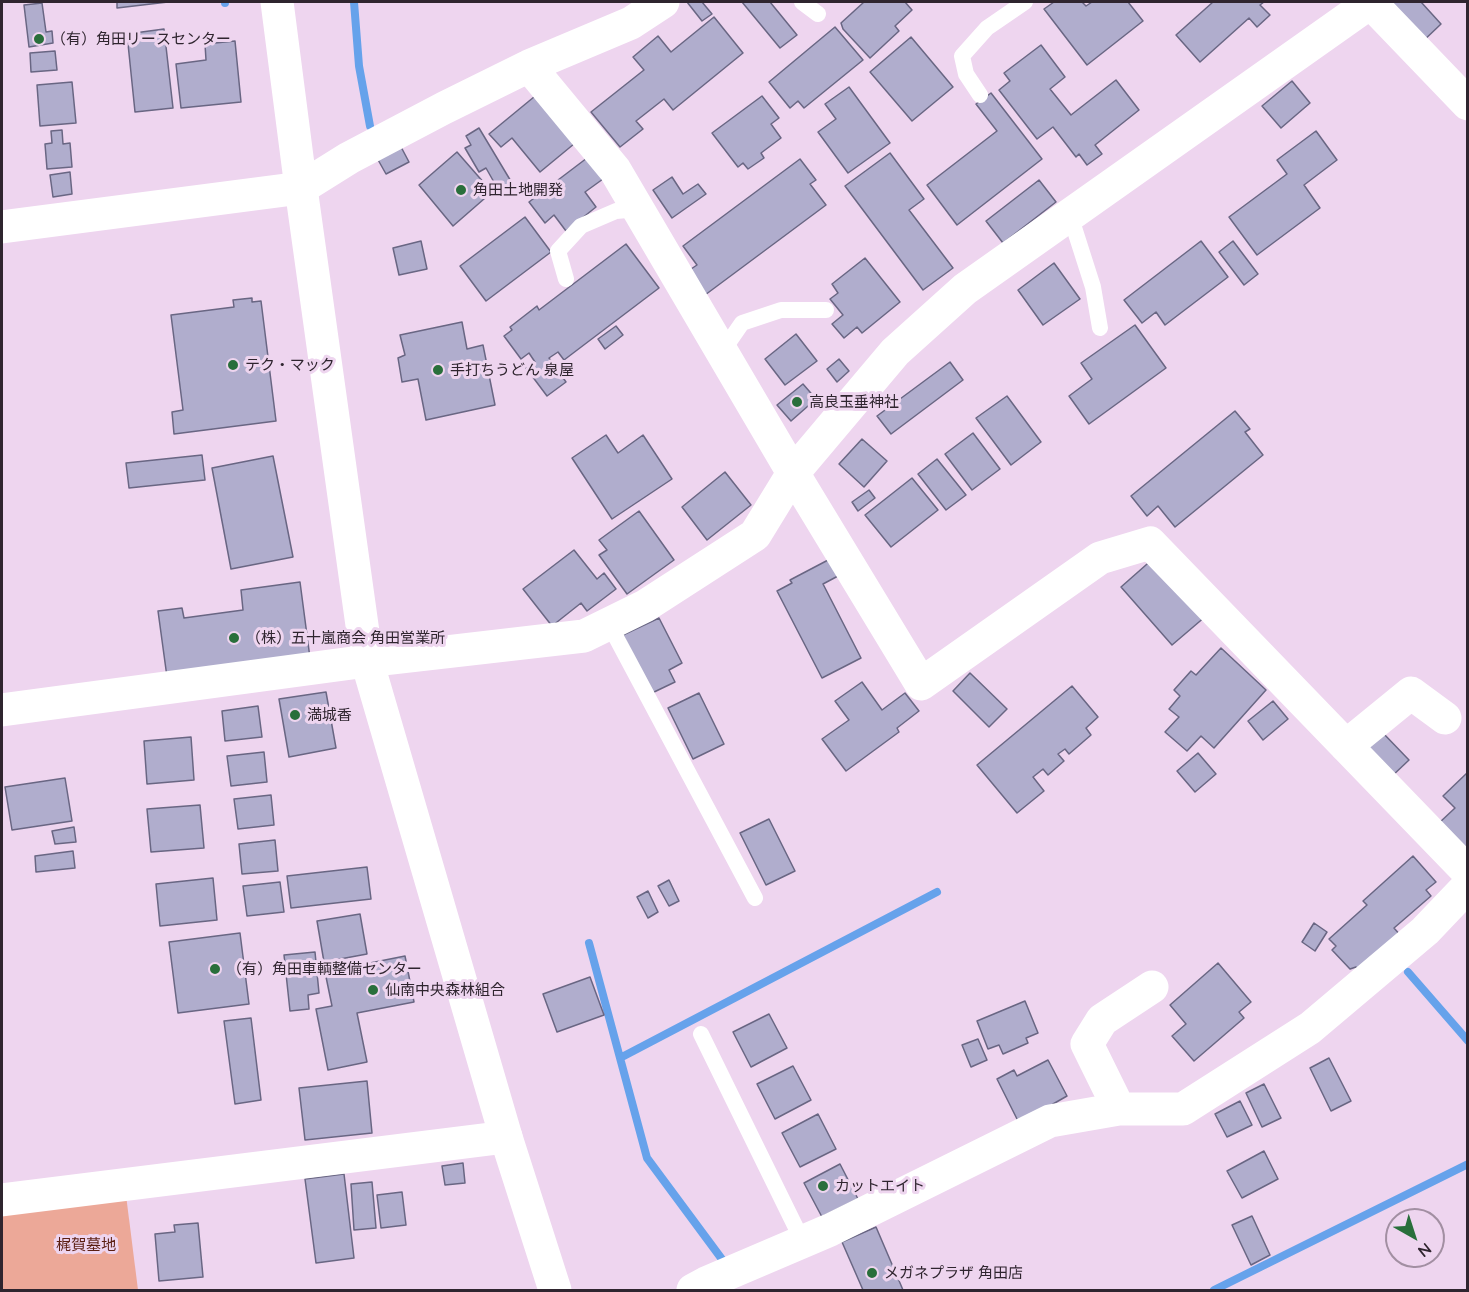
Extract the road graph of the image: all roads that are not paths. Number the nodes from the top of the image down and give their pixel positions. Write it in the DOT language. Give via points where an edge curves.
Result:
graph roads {
  1 [pos="277,2"];
  2 [pos="663,2"];
  3 [pos="802,2"];
  4 [pos="1025,2"];
  5 [pos="1370,2"];
  6 [pos="818,14"];
  7 [pos="530,66"];
  8 [pos="980,95"];
  9 [pos="1467,104"];
  10 [pos="302,188"];
  11 [pos="638,209"];
  12 [pos="1070,215"];
  13 [pos="2,227"];
  14 [pos="566,279"];
  15 [pos="826,310"];
  16 [pos="1100,328"];
  17 [pos="722,352"];
  18 [pos="793,474"];
  19 [pos="609,624"];
  20 [pos="366,661"];
  21 [pos="2,710"];
  22 [pos="1445,718"];
  23 [pos="1346,746"];
  24 [pos="1467,885"];
  25 [pos="755,898"];
  26 [pos="1152,987"];
  27 [pos="701,1034"];
  28 [pos="1119,1109"];
  29 [pos="506,1137"];
  30 [pos="2,1200"];
  31 [pos="802,1242"];
  32 [pos="555,1290"];
  33 [pos="693,1290"];
  1 -- 10 [label="street"];
  2 -- 7 [label="street" via="631,23"];
  3 -- 6 [label="lane"];
  4 -- 8 [label="lane" via="987,28 962,56 966,74"];
  5 -- 9 [label="street"];
  5 -- 12 [label="street"];
  7 -- 10 [label="street" via="349,158"];
  7 -- 11 [label="street" via="615,170"];
  10 -- 13 [label="street"];
  10 -- 20 [label="street"];
  11 -- 14 [label="lane" via="616,211 581,226 558,251"];
  11 -- 17 [label="street"];
  12 -- 16 [label="lane" via="1093,287"];
  12 -- 18 [label="street" via="965,289 895,352"];
  15 -- 17 [label="lane" via="781,310 742,323"];
  17 -- 18 [label="street"];
  18 -- 19 [label="street" via="755,535 645,606"];
  18 -- 23 [label="street" via="921,684 1100,558 1150,543"];
  19 -- 20 [label="street" via="584,636"];
  19 -- 25 [label="lane"];
  20 -- 21 [label="street"];
  20 -- 29 [label="street"];
  22 -- 23 [label="street" via="1411,693"];
  23 -- 24 [label="street"];
  24 -- 28 [label="street" via="1425,931 1310,1028 1183,1109"];
  26 -- 28 [label="street" via="1102,1020 1087,1044"];
  27 -- 31 [label="lane"];
  28 -- 31 [label="street" via="1050,1121"];
  29 -- 30 [label="street"];
  29 -- 32 [label="street"];
  31 -- 33 [label="street"];
}
